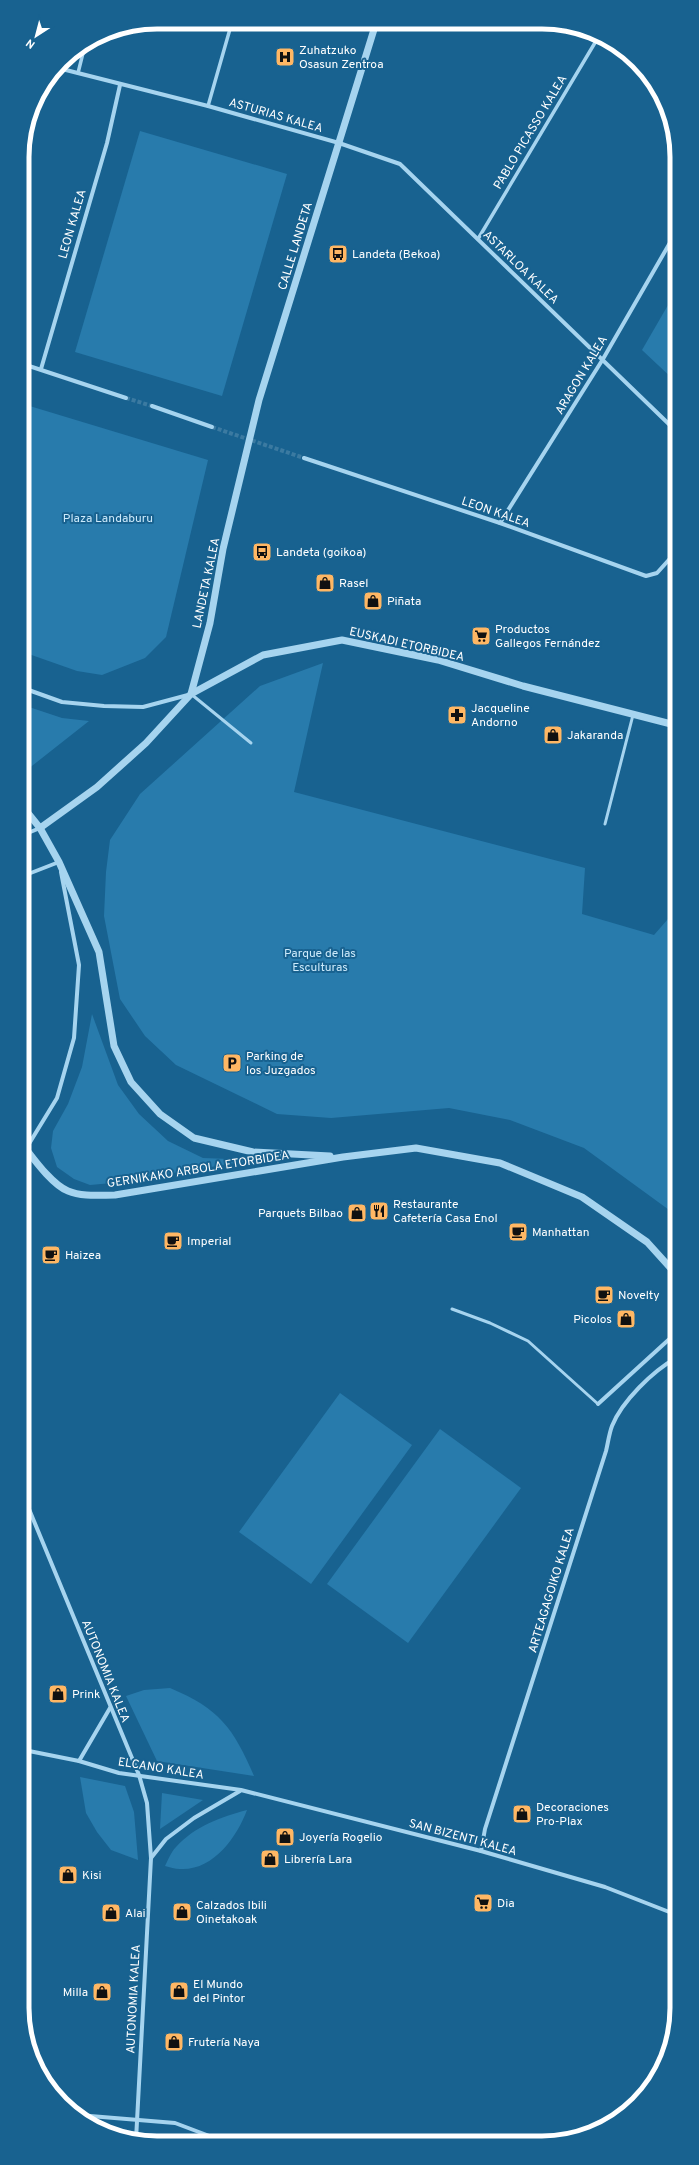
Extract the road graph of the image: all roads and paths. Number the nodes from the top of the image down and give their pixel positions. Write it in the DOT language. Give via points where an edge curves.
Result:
graph roads {
  1 [pos="230,29"];
  2 [pos="374,29"];
  3 [pos="596,41"];
  4 [pos="83,53"];
  5 [pos="64,70"];
  6 [pos="78,74"];
  7 [pos="120,85"];
  8 [pos="208,106"];
  9 [pos="338,143"];
  10 [pos="478,239"];
  11 [pos="670,243"];
  12 [pos="603,360"];
  13 [pos="29,366"];
  14 [pos="41,369"];
  15 [pos="126,398"];
  16 [pos="152,406"];
  17 [pos="670,425"];
  18 [pos="212,427"];
  19 [pos="304,458"];
  20 [pos="240,477"];
  21 [pos="500,524"];
  22 [pos="670,559"];
  23 [pos="29,690"];
  24 [pos="191,694"];
  25 [pos="633,715"];
  26 [pos="670,724"];
  27 [pos="251,743"];
  28 [pos="29,814"];
  29 [pos="605,824"];
  30 [pos="40,828"];
  31 [pos="29,833"];
  32 [pos="58,862"];
  33 [pos="29,874"];
  34 [pos="29,1144"];
  35 [pos="29,1154"];
  36 [pos="343,1157"];
  37 [pos="670,1267"];
  38 [pos="452,1310"];
  39 [pos="670,1338"];
  40 [pos="670,1362"];
  41 [pos="598,1404"];
  42 [pos="29,1509"];
  43 [pos="110,1708"];
  44 [pos="29,1751"];
  45 [pos="80,1761"];
  46 [pos="139,1775"];
  47 [pos="241,1790"];
  48 [pos="481,1851"];
  49 [pos="151,1858"];
  50 [pos="670,1912"];
  51 [pos="88,2116"];
  52 [pos="136,2119"];
  53 [pos="136,2134"];
  54 [pos="209,2136"];
  1 -- 8 [label="street"];
  2 -- 9 [label="street, CALLE LANDETA"];
  3 -- 10 [label="street, PABLO PICASSO KALEA"];
  4 -- 6 [label="street"];
  5 -- 6 [label="street, ASTURIAS KALEA"];
  6 -- 7 [label="street, ASTURIAS KALEA"];
  7 -- 8 [label="street, ASTURIAS KALEA"];
  7 -- 14 [label="street, LEON KALEA" via="107,143"];
  8 -- 9 [label="street, ASTURIAS KALEA"];
  9 -- 10 [label="street, ASTARLOA KALEA" via="400,164"];
  9 -- 20 [label="street, CALLE LANDETA" via="259,400"];
  10 -- 12 [label="street, ASTARLOA KALEA"];
  11 -- 12 [label="street, ARAGON KALEA"];
  12 -- 17 [label="street, ASTARLOA KALEA"];
  12 -- 21 [label="street, ARAGON KALEA"];
  13 -- 14 [label="street"];
  14 -- 15 [label="street"];
  16 -- 18 [label="street"];
  19 -- 21 [label="street, LEON KALEA"];
  20 -- 24 [label="street, LANDETA KALEA" via="223,549 210,623"];
  21 -- 22 [label="street, LEON KALEA" via="646,576 657,573"];
  23 -- 24 [label="street" via="62,702 143,707"];
  24 -- 25 [label="street, EUSKADI ETORBIDEA" via="263,655 342,640 438,660"];
  24 -- 27 [label="lane"];
  24 -- 30 [label="street, EUSKADI ETORBIDEA" via="146,743 97,787"];
  25 -- 26 [label="street, EUSKADI ETORBIDEA"];
  25 -- 29 [label="lane"];
  28 -- 30 [label="street, GERNIKAKO ARBOLA ETORBIDEA"];
  30 -- 31 [label="street, EUSKADI ETORBIDEA"];
  30 -- 32 [label="street, GERNIKAKO ARBOLA ETORBIDEA"];
  32 -- 33 [label="street"];
  32 -- 34 [label="street" via="79,965 74,1038 57,1098"];
  32 -- 36 [label="street, GERNIKAKO ARBOLA ETORBIDEA" via="99,952 114,1046 131,1082 160,1114 194,1138 253,1152"];
  35 -- 36 [label="street, GERNIKAKO ARBOLA ETORBIDEA" via="67,1191 87,1195 115,1195"];
  36 -- 37 [label="street, GERNIKAKO ARBOLA ETORBIDEA" via="416,1148 500,1163 582,1197 647,1242"];
  38 -- 41 [label="lane" via="490,1323 528,1341"];
  39 -- 41 [label="street"];
  40 -- 48 [label="street, ARTEAGAGOIKO KALEA" via="646,1381 612,1426 485,1829"];
  42 -- 43 [label="street, AUTONOMIA KALEA"];
  43 -- 45 [label="street"];
  43 -- 46 [label="street, AUTONOMIA KALEA"];
  44 -- 45 [label="street, ELCANO KALEA"];
  45 -- 46 [label="street, ELCANO KALEA" via="119,1773"];
  46 -- 47 [label="street, ELCANO KALEA"];
  46 -- 49 [label="street, AUTONOMIA KALEA" via="147,1803"];
  47 -- 48 [label="street, SAN BIZENTI KALEA"];
  47 -- 49 [label="street" via="194,1818 166,1839"];
  48 -- 50 [label="street, SAN BIZENTI KALEA" via="605,1887"];
  49 -- 52 [label="street, AUTONOMIA KALEA"];
  51 -- 52 [label="street"];
  52 -- 53 [label="street, AUTONOMIA KALEA"];
  52 -- 54 [label="street" via="175,2123"];
}
